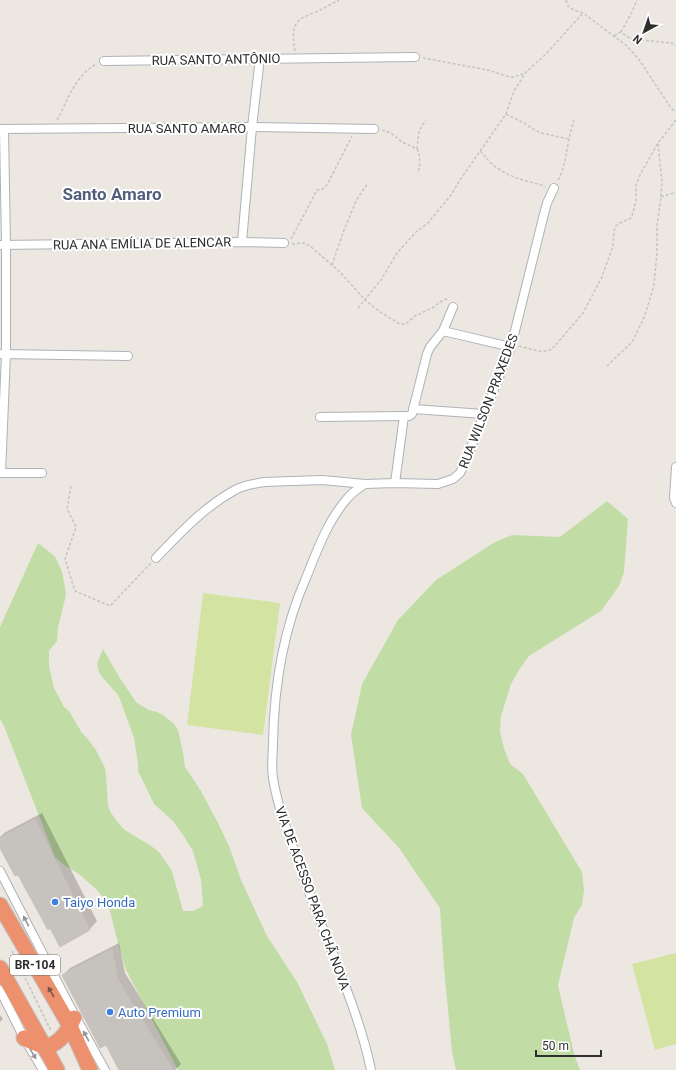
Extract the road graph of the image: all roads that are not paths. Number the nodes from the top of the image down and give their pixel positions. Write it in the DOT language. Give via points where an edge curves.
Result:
graph roads {
  1 [pos="260,58"];
  2 [pos="415,58"];
  3 [pos="104,60"];
  4 [pos="252,127"];
  5 [pos="374,129"];
  6 [pos="2,130"];
  7 [pos="554,188"];
  8 [pos="242,242"];
  9 [pos="284,243"];
  10 [pos="3,245"];
  11 [pos="453,307"];
  12 [pos="443,331"];
  13 [pos="512,345"];
  14 [pos="3,354"];
  15 [pos="128,356"];
  16 [pos="414,409"];
  17 [pos="484,414"];
  18 [pos="320,416"];
  19 [pos="404,416"];
  20 [pos="676,467"];
  21 [pos="0,473"];
  22 [pos="42,473"];
  23 [pos="395,483"];
  24 [pos="366,484"];
  25 [pos="675,500"];
  26 [pos="156,558"];
  27 [pos="0,871"];
  28 [pos="0,904"];
  29 [pos="0,968"];
  30 [pos="0,990"];
  31 [pos="72,1021"];
  32 [pos="24,1038"];
  33 [pos="51,1044"];
  34 [pos="43,1070"];
  35 [pos="57,1070"];
  36 [pos="90,1070"];
  37 [pos="105,1070"];
  38 [pos="371,1070"];
  1 -- 2 [label="street, RUA SANTO ANTÔNIO"];
  1 -- 3 [label="street, RUA SANTO ANTÔNIO"];
  1 -- 4 [label="street"];
  4 -- 5 [label="street, RUA SANTO AMARO"];
  4 -- 6 [label="street, RUA SANTO AMARO"];
  4 -- 8 [label="street"];
  6 -- 10 [label="street"];
  7 -- 13 [label="street, RUA WILSON PRAXEDES" via="544,214"];
  8 -- 9 [label="street, RUA ANA EMÍLIA DE ALENCAR"];
  8 -- 10 [label="street, RUA ANA EMÍLIA DE ALENCAR"];
  10 -- 14 [label="street"];
  11 -- 12 [label="street"];
  12 -- 13 [label="street"];
  12 -- 16 [label="street" via="427,354"];
  13 -- 17 [label="street, RUA WILSON PRAXEDES"];
  14 -- 15 [label="street"];
  14 -- 21 [label="street"];
  16 -- 17 [label="street"];
  16 -- 19 [label="street" via="411,416"];
  17 -- 23 [label="street, RUA WILSON PRAXEDES" via="463,467 453,479 438,484"];
  18 -- 19 [label="street"];
  19 -- 23 [label="street"];
  20 -- 25 [label="street"];
  21 -- 22 [label="street"];
  23 -- 24 [label="street, RUA WILSON PRAXEDES"];
  24 -- 26 [label="street, RUA WILSON PRAXEDES" via="322,480 264,482 240,488 201,514"];
  24 -- 38 [label="street, VIA DE ACESSO PARA CHÃ NOVA" via="346,499 334,516 295,606 286,634 276,688 272,776 286,829 351,1001"];
  31 -- 27 [label="street, one-way"];
  31 -- 28 [label="highway, BR-104, one-way"];
  29 -- 33 [label="highway, BR-104"];
  30 -- 32 [label="street"];
  31 -- 33 [label="highway"];
  31 -- 36 [label="highway, BR-104"];
  37 -- 31 [label="street, one-way"];
  32 -- 33 [label="highway"];
  32 -- 34 [label="street, one-way"];
  33 -- 35 [label="highway, BR-104"];
}
